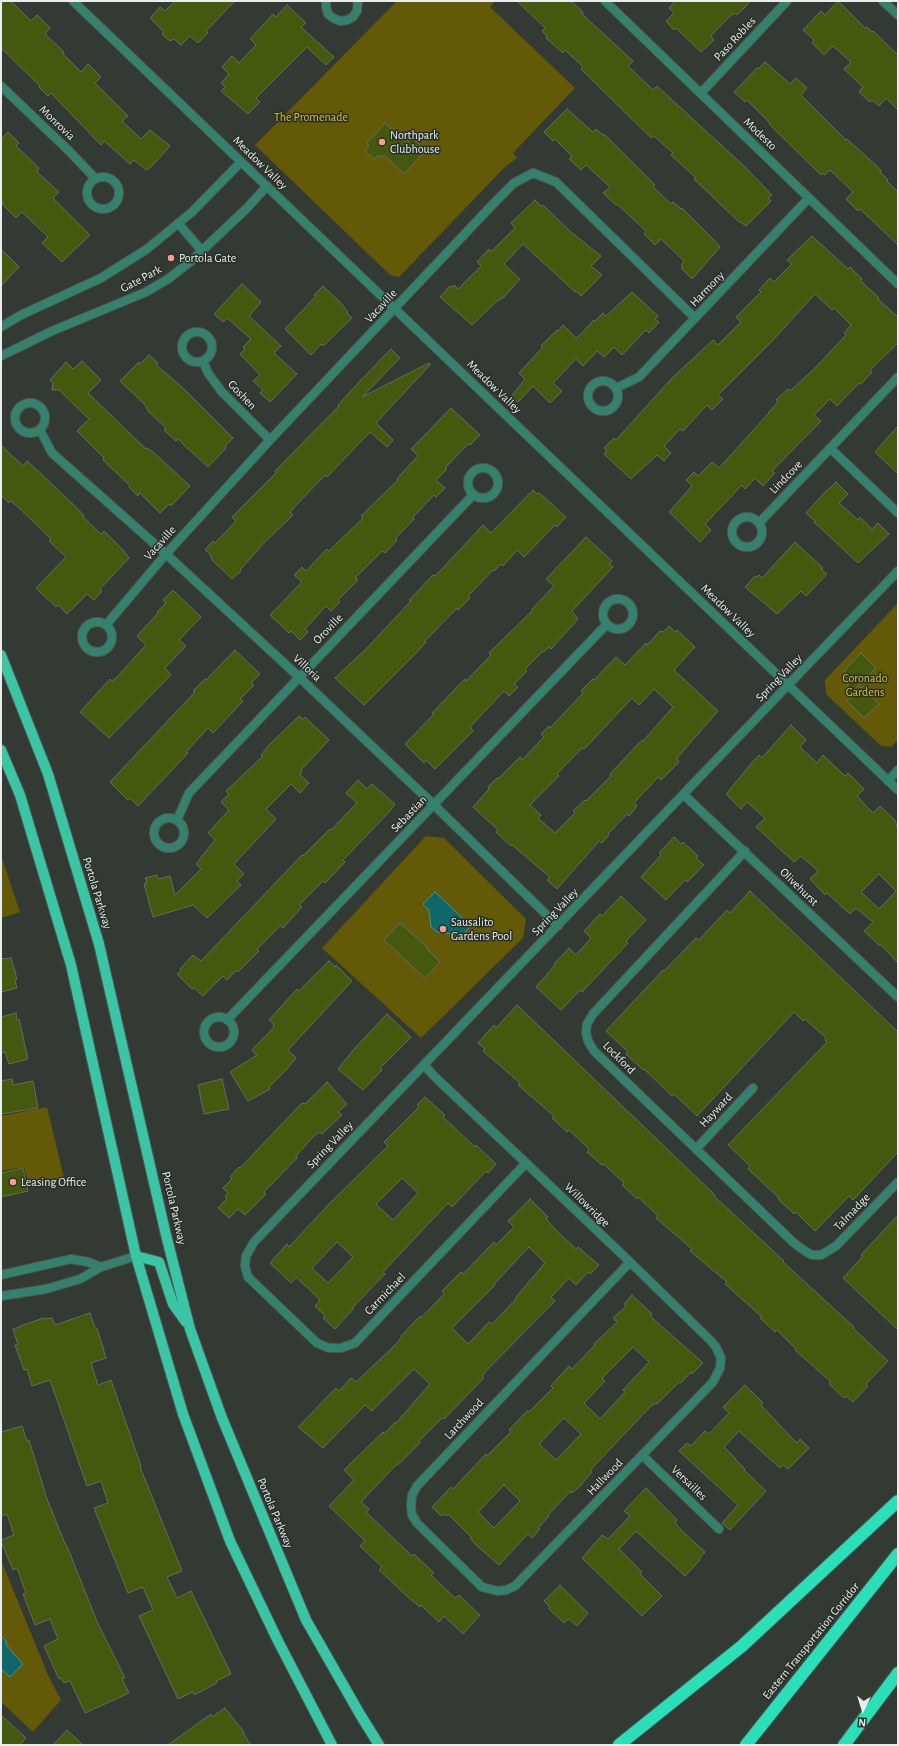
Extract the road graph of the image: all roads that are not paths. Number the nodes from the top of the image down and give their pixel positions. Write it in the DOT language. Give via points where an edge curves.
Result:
graph roads {
  1 [pos="73,1"];
  2 [pos="326,1"];
  3 [pos="358,1"];
  4 [pos="606,1"];
  5 [pos="787,1"];
  6 [pos="883,1"];
  7 [pos="898,15"];
  8 [pos="1,86"];
  9 [pos="701,93"];
  10 [pos="241,162"];
  11 [pos="95,178"];
  12 [pos="267,186"];
  13 [pos="809,198"];
  14 [pos="178,224"];
  15 [pos="202,250"];
  16 [pos="898,284"];
  17 [pos="395,309"];
  18 [pos="695,318"];
  19 [pos="1,327"];
  20 [pos="1,356"];
  21 [pos="203,361"];
  22 [pos="898,377"];
  23 [pos="616,388"];
  24 [pos="40,430"];
  25 [pos="270,440"];
  26 [pos="830,448"];
  27 [pos="472,495"];
  28 [pos="898,513"];
  29 [pos="759,523"];
  30 [pos="166,554"];
  31 [pos="898,571"];
  32 [pos="607,624"];
  33 [pos="106,625"];
  34 [pos="1,655"];
  35 [pos="299,677"];
  36 [pos="788,685"];
  37 [pos="1,750"];
  38 [pos="898,770"];
  39 [pos="888,781"];
  40 [pos="898,790"];
  41 [pos="684,795"];
  42 [pos="434,805"];
  43 [pos="176,820"];
  44 [pos="744,851"];
  45 [pos="558,926"];
  46 [pos="898,997"];
  47 [pos="227,1020"];
  48 [pos="424,1065"];
  49 [pos="753,1088"];
  50 [pos="696,1149"];
  51 [pos="526,1163"];
  52 [pos="898,1182"];
  53 [pos="821,1255"];
  54 [pos="136,1256"];
  55 [pos="630,1262"];
  56 [pos="101,1267"];
  57 [pos="1,1275"];
  58 [pos="248,1277"];
  59 [pos="1,1296"];
  60 [pos="190,1329"];
  61 [pos="720,1368"];
  62 [pos="642,1455"];
  63 [pos="898,1501"];
  64 [pos="719,1528"];
  65 [pos="898,1554"];
  66 [pos="498,1591"];
  67 [pos="898,1673"];
  68 [pos="332,1745"];
  69 [pos="379,1745"];
  70 [pos="619,1745"];
  71 [pos="746,1745"];
  72 [pos="844,1745"];
  1 -- 10 [label="street, Meadow Valley"];
  2 -- 3 [label="street" via="328,14 340,21 353,17 357,11"];
  4 -- 9 [label="street, Modesto"];
  5 -- 9 [label="street, Paso Robles"];
  6 -- 7 [label="street"];
  8 -- 11 [label="street, Monrovia"];
  9 -- 13 [label="street, Modesto"];
  10 -- 12 [label="street, Meadow Valley"];
  10 -- 14 [label="street, Gate Park"];
  11 -- 11 [label="street" via="87,190 90,203 102,209 115,205 120,193 114,180 101,176"];
  12 -- 15 [label="street, Gate Park"];
  12 -- 17 [label="street, Meadow Valley"];
  13 -- 16 [label="street, Modesto"];
  13 -- 18 [label="street, Harmony"];
  14 -- 15 [label="street"];
  14 -- 19 [label="street, Gate Park" via="147,249 101,278"];
  15 -- 20 [label="street, Gate Park" via="168,279 146,292 52,331"];
  17 -- 18 [label="street, Vacaville" via="514,183 533,173 556,182"];
  17 -- 25 [label="street, Vacaville"];
  17 -- 36 [label="street, Meadow Valley"];
  18 -- 23 [label="street, Harmony" via="639,377"];
  21 -- 25 [label="street, Goshen" via="208,373 222,392"];
  22 -- 26 [label="street, Lindcove"];
  24 -- 30 [label="street, Villoria" via="52,453"];
  25 -- 30 [label="street, Vacaville"];
  26 -- 28 [label="street"];
  26 -- 29 [label="street, Lindcove"];
  27 -- 35 [label="street, Oroville"];
  30 -- 33 [label="street, Vacaville"];
  30 -- 35 [label="street, Villoria"];
  31 -- 36 [label="street, Spring Valley"];
  32 -- 42 [label="street, Sebastian"];
  34 -- 60 [label="main road, Portola Parkway" via="48,774 99,944"];
  35 -- 42 [label="street, Villoria"];
  35 -- 43 [label="street, Oroville" via="189,793"];
  36 -- 39 [label="street, Meadow Valley"];
  36 -- 41 [label="street, Spring Valley"];
  37 -- 54 [label="main road" via="20,795 71,964"];
  38 -- 39 [label="street"];
  39 -- 40 [label="street, Meadow Valley"];
  41 -- 44 [label="street, Olivehurst"];
  41 -- 45 [label="street, Spring Valley"];
  42 -- 45 [label="street, Villoria"];
  42 -- 47 [label="street, Sebastian"];
  44 -- 46 [label="street, Olivehurst"];
  44 -- 50 [label="street, Lockford" via="593,1014 587,1024 588,1041 594,1051"];
  45 -- 48 [label="street, Spring Valley"];
  48 -- 51 [label="street, Willowridge"];
  48 -- 58 [label="street, Spring Valley" via="254,1242 246,1256"];
  49 -- 50 [label="street, Hayward"];
  50 -- 53 [label="street, Lockford" via="794,1243 805,1251"];
  51 -- 55 [label="street, Willowridge"];
  51 -- 58 [label="street, Carmichael" via="355,1342 341,1348 329,1348 317,1343"];
  52 -- 53 [label="street, Talmadge" via="836,1246"];
  54 -- 56 [label="street"];
  54 -- 60 [label="main road" via="159,1262 173,1304"];
  54 -- 68 [label="main road" via="184,1414 230,1541"];
  55 -- 61 [label="street, Willowridge" via="710,1340 720,1354"];
  55 -- 66 [label="street, Larchwood" via="423,1480 412,1495 412,1515 418,1524 482,1587"];
  56 -- 57 [label="street" via="71,1259"];
  56 -- 59 [label="street" via="80,1279 46,1289"];
  60 -- 69 [label="main road, Portola Parkway" via="222,1418 306,1620"];
  61 -- 62 [label="street, Hallwood" via="713,1382"];
  62 -- 64 [label="street, Versailles"];
  62 -- 66 [label="street, Hallwood" via="515,1586"];
  63 -- 70 [label="highway" via="742,1646"];
  65 -- 71 [label="highway, Eastern Transportation Corridor"];
  67 -- 72 [label="highway"];
}
